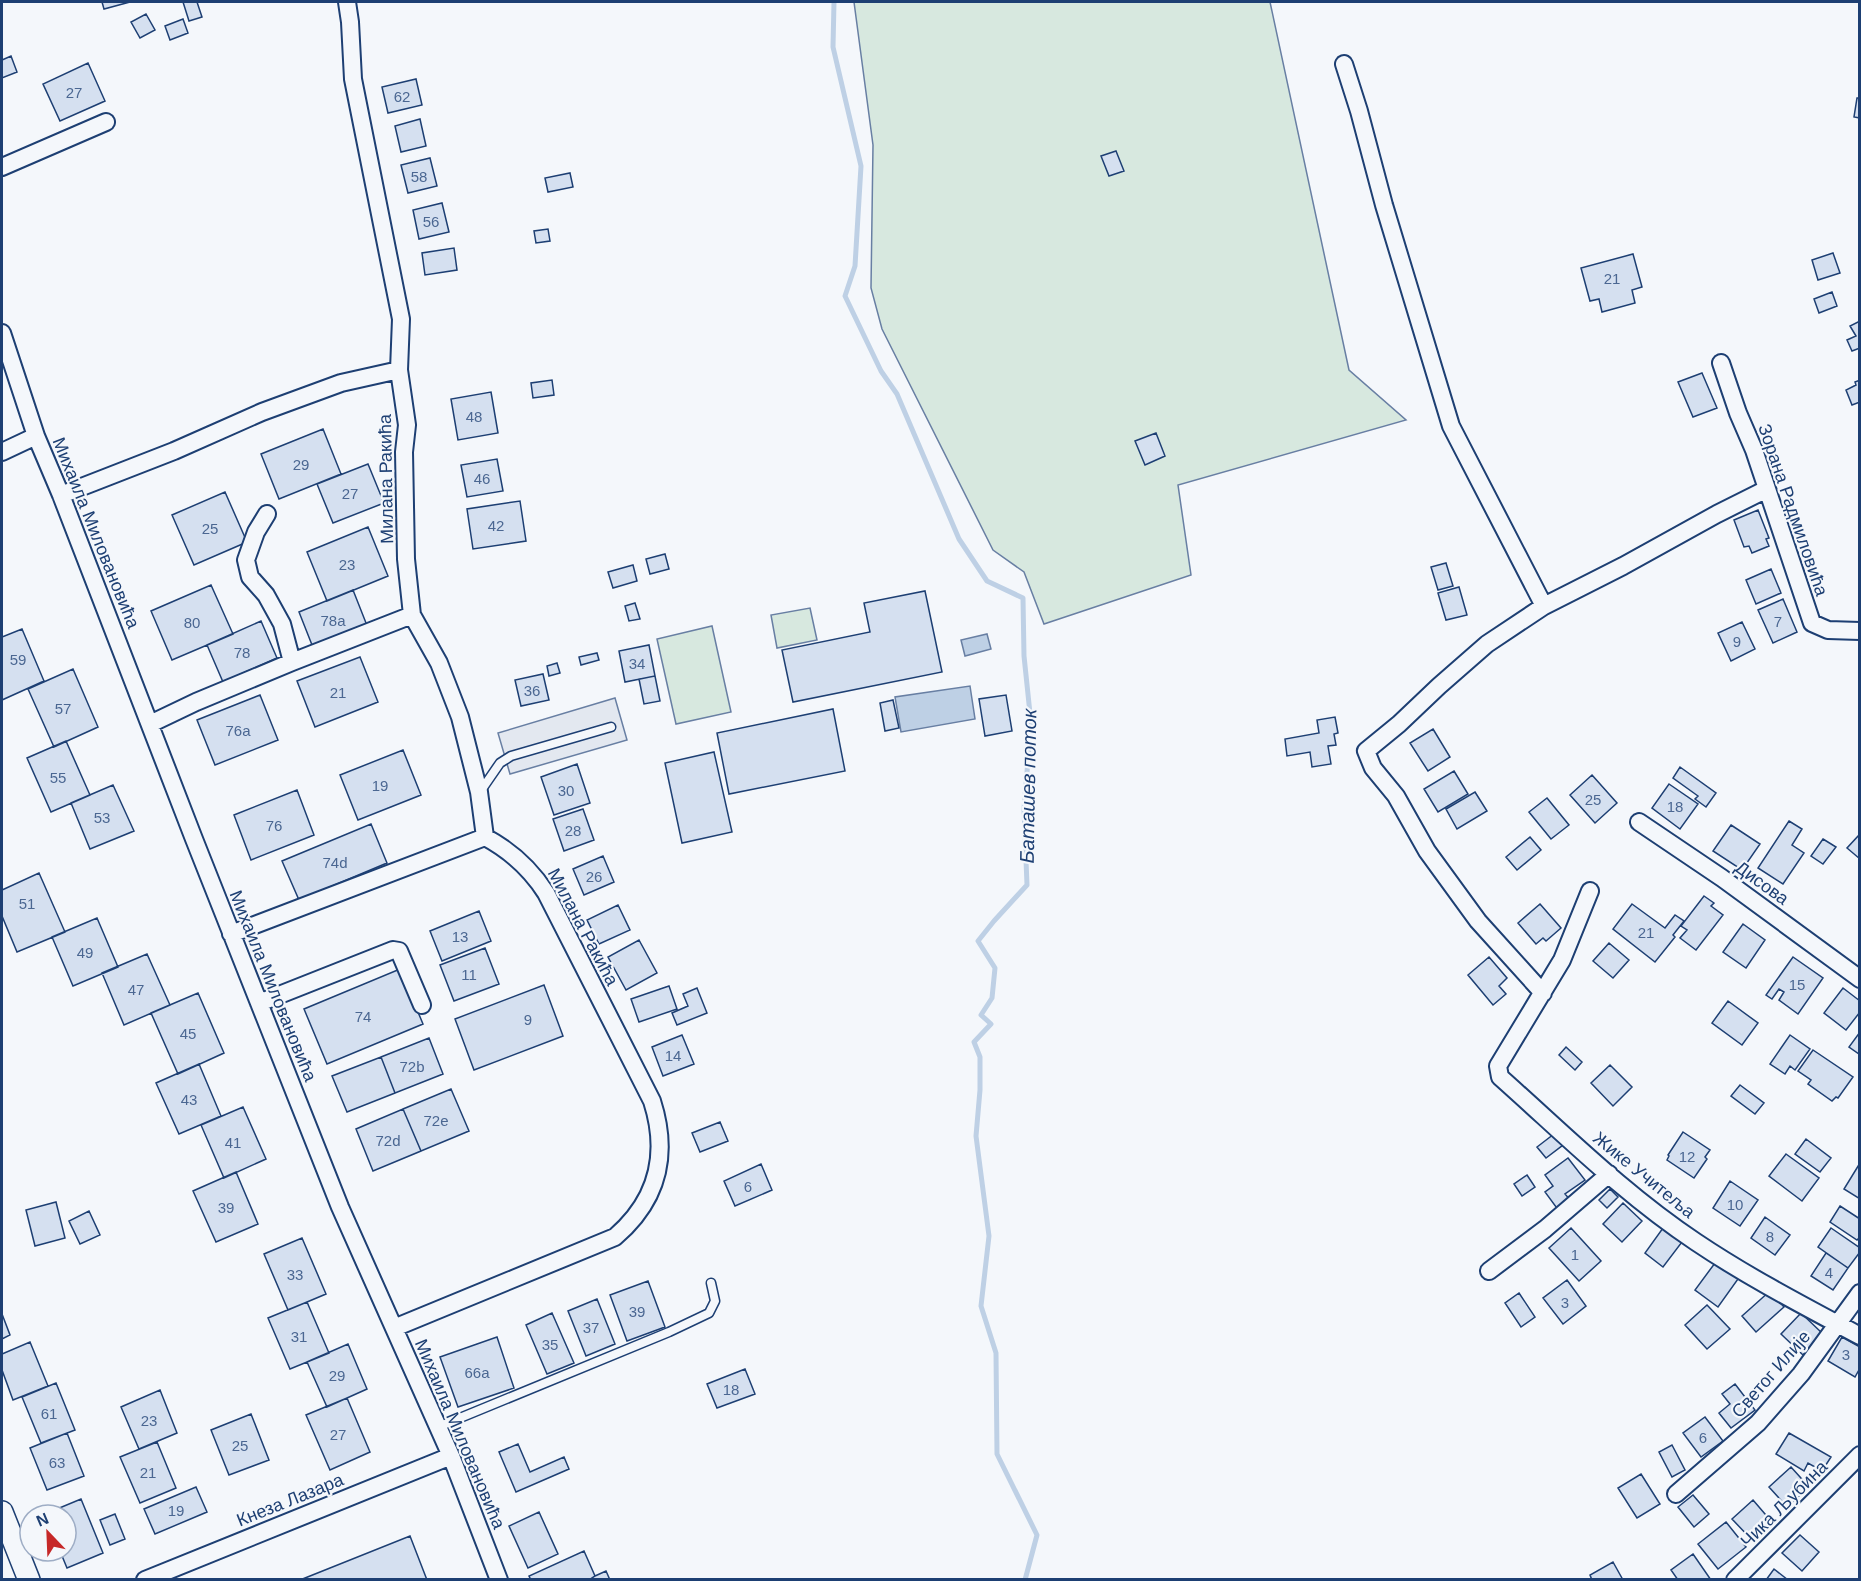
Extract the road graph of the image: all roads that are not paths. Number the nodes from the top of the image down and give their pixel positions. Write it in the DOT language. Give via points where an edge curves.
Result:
graph roads {
  1 [pos="347,2"];
  2 [pos="1344,64"];
  3 [pos="106,122"];
  4 [pos="2,167"];
  5 [pos="2,333"];
  6 [pos="1721,363"];
  7 [pos="399,370"];
  8 [pos="36,436"];
  9 [pos="2,452"];
  10 [pos="1767,489"];
  11 [pos="61,495"];
  12 [pos="267,514"];
  13 [pos="1544,606"];
  14 [pos="412,615"];
  15 [pos="1860,631"];
  16 [pos="292,662"];
  17 [pos="150,724"];
  18 [pos="610,727"];
  19 [pos="479,792"];
  20 [pos="1639,822"];
  21 [pos="485,837"];
  22 [pos="1590,891"];
  23 [pos="231,934"];
  24 [pos="1860,979"];
  25 [pos="1543,993"];
  26 [pos="259,1003"];
  27 [pos="422,1005"];
  28 [pos="1609,1174"];
  29 [pos="1489,1271"];
  30 [pos="711,1283"];
  31 [pos="1860,1293"];
  32 [pos="1838,1324"];
  33 [pos="394,1328"];
  34 [pos="1860,1336"];
  35 [pos="438,1427"];
  36 [pos="1860,1455"];
  37 [pos="451,1456"];
  38 [pos="1676,1494"];
  39 [pos="2,1512"];
  40 [pos="29,1580"];
  41 [pos="145,1580"];
  42 [pos="500,1580"];
  43 [pos="1735,1580"];
  1 -- 7 [label="street, Милана Ракића" via="352,79 401,319"];
  2 -- 13 [label="street" via="1451,426"];
  3 -- 4 [label="street"];
  5 -- 8 [label="street"];
  6 -- 10 [label="street, Зорана Радмиловића"];
  7 -- 11 [label="street" via="341,383 262,412"];
  7 -- 14 [label="street, Милана Ракића" via="407,425 406,547"];
  8 -- 9 [label="street, Михаила Миловановића"];
  8 -- 11 [label="street, Михаила Миловановића"];
  10 -- 13 [label="street"];
  10 -- 15 [label="street, Зорана Радмиловића" via="1812,623 1828,630"];
  11 -- 17 [label="street, Михаила Миловановића"];
  12 -- 16 [label="street" via="246,560 250,577 266,595 282,624"];
  13 -- 25 [label="street" via="1487,644 1366,751 1427,851 1478,921"];
  14 -- 16 [label="street"];
  14 -- 19 [label="street, Милана Ракића" via="439,663 460,717"];
  16 -- 17 [label="street"];
  17 -- 23 [label="street, Михаила Миловановића"];
  18 -- 19 [label="lane" via="511,756 500,763"];
  19 -- 21 [label="street, Милана Ракића"];
  20 -- 24 [label="street, Дисова"];
  21 -- 23 [label="street"];
  21 -- 33 [label="street, Милана Ракића" via="524,864 546,892 652,1101 660,1137 658,1169 643,1207 615,1237"];
  22 -- 25 [label="street, Жике Учитеља" via="1562,960"];
  23 -- 26 [label="street, Михаила Миловановића"];
  25 -- 28 [label="street, Жике Учитеља" via="1498,1066 1500,1077"];
  26 -- 27 [label="street" via="393,950 399,951"];
  26 -- 33 [label="street, Михаила Миловановића" via="340,1207"];
  28 -- 29 [label="street"];
  28 -- 32 [label="street, Жике Учитеља" via="1696,1242"];
  30 -- 35 [label="lane" via="715,1296 709,1313"];
  31 -- 32 [label="street"];
  32 -- 34 [label="street, Жике Учитеља"];
  32 -- 38 [label="street, Светог Илије" via="1758,1424"];
  33 -- 35 [label="street, Михаила Миловановића"];
  35 -- 37 [label="street, Михаила Миловановића"];
  36 -- 43 [label="street, Чика Љубина"];
  37 -- 41 [label="street, Кнеза Лазара"];
  37 -- 42 [label="street, Михаила Миловановића"];
  39 -- 40 [label="street"];
}
